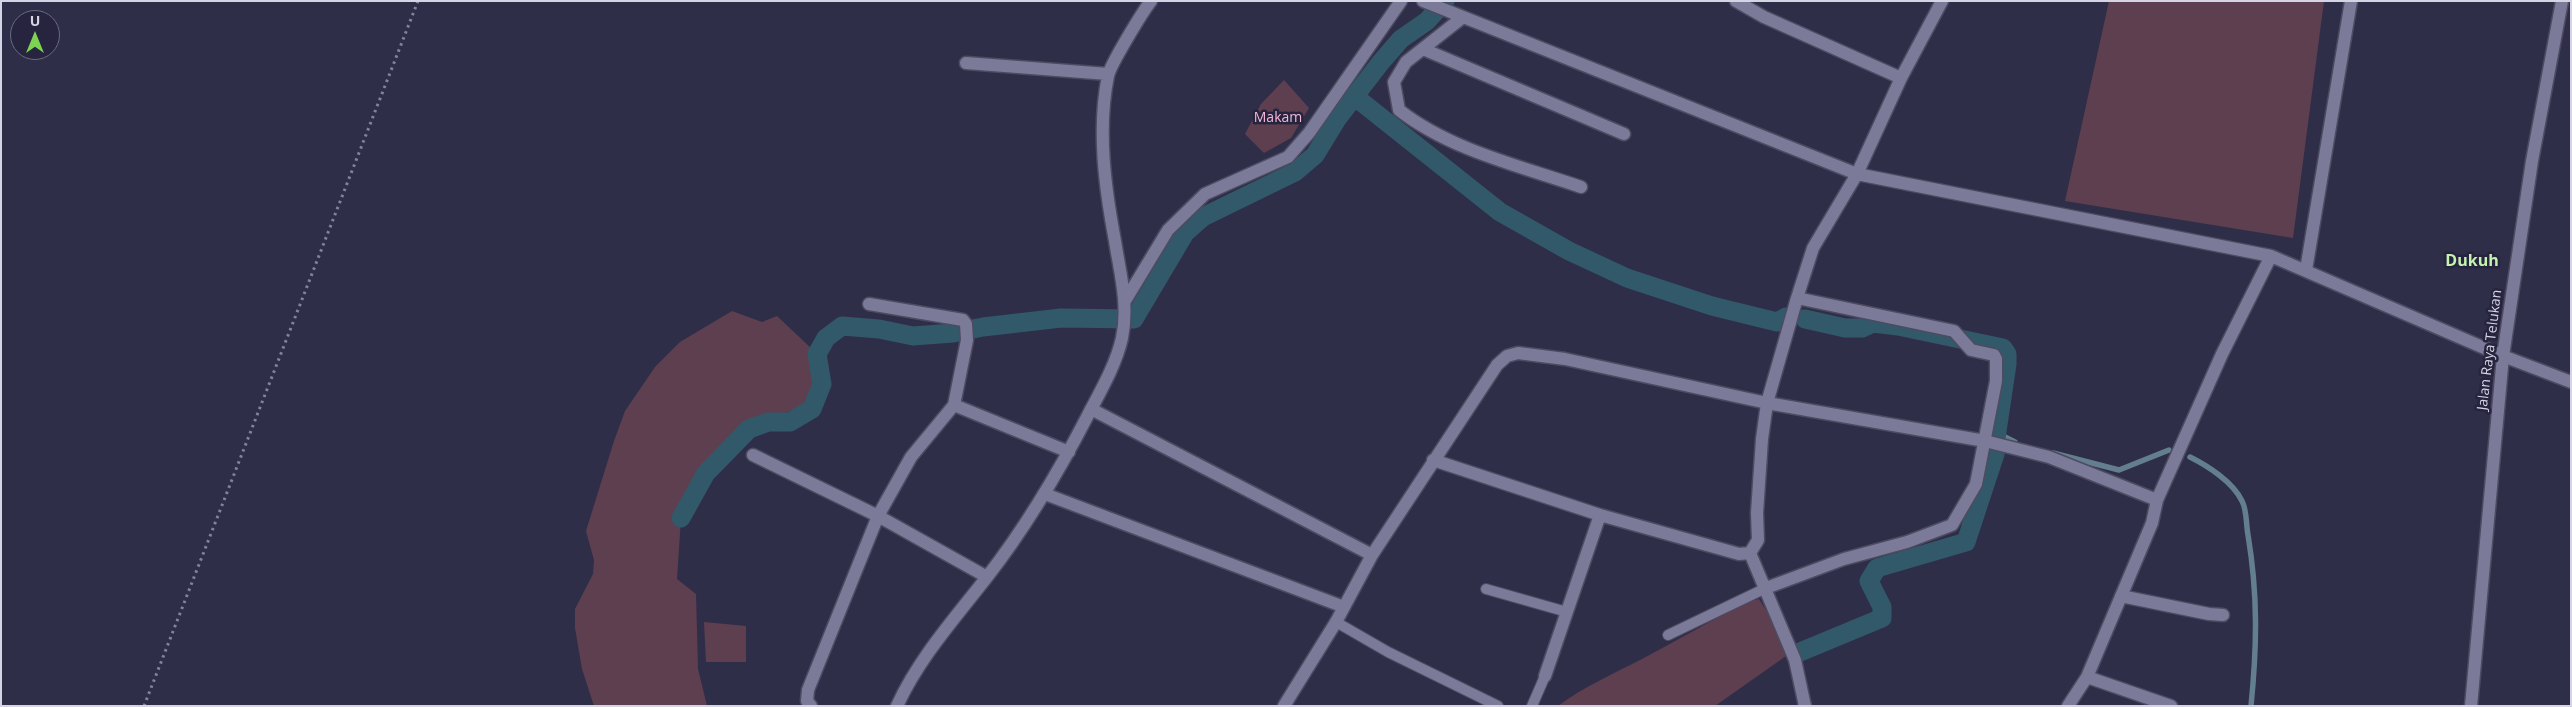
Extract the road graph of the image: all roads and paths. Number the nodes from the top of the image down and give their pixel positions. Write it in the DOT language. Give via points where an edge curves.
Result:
graph roads {
  1 [pos="418,1"];
  2 [pos="1151,1"];
  3 [pos="1401,1"];
  4 [pos="1423,1"];
  5 [pos="1736,1"];
  6 [pos="1942,1"];
  7 [pos="2351,1"];
  8 [pos="2562,1"];
  9 [pos="1463,16"];
  10 [pos="1423,49"];
  11 [pos="966,63"];
  12 [pos="1108,74"];
  13 [pos="1901,78"];
  14 [pos="1624,134"];
  15 [pos="1857,174"];
  16 [pos="1581,187"];
  17 [pos="2271,256"];
  18 [pos="2306,270"];
  19 [pos="1797,298"];
  20 [pos="869,304"];
  21 [pos="1125,305"];
  22 [pos="2503,356"];
  23 [pos="2571,382"];
  24 [pos="1767,403"];
  25 [pos="954,406"];
  26 [pos="1091,409"];
  27 [pos="1985,441"];
  28 [pos="1069,452"];
  29 [pos="753,455"];
  30 [pos="1433,460"];
  31 [pos="1045,494"];
  32 [pos="2157,500"];
  33 [pos="878,516"];
  34 [pos="1600,516"];
  35 [pos="1750,552"];
  36 [pos="1372,555"];
  37 [pos="987,577"];
  38 [pos="1766,588"];
  39 [pos="1486,589"];
  40 [pos="2121,596"];
  41 [pos="1344,607"];
  42 [pos="1567,612"];
  43 [pos="2224,615"];
  44 [pos="1336,622"];
  45 [pos="1668,634"];
  46 [pos="1545,676"];
  47 [pos="2087,677"];
  48 [pos="144,706"];
  49 [pos="811,706"];
  50 [pos="897,706"];
  51 [pos="1284,706"];
  52 [pos="1498,706"];
  53 [pos="1532,706"];
  54 [pos="1805,706"];
  55 [pos="2068,706"];
  56 [pos="2171,706"];
  57 [pos="2471,706"];
  1 -- 48 [label="path"];
  2 -- 12 [label="street"];
  3 -- 21 [label="street" via="1309,133 1288,157 1205,194 1168,230"];
  4 -- 9 [label="street"];
  5 -- 13 [label="street"];
  6 -- 13 [label="street"];
  7 -- 18 [label="street"];
  8 -- 22 [label="street, Jalan Raya Telukan" via="2532,161"];
  9 -- 10 [label="street"];
  9 -- 15 [label="street"];
  10 -- 14 [label="street"];
  10 -- 16 [label="street" via="1406,62 1394,82 1399,110 1421,127 1477,151"];
  11 -- 12 [label="street"];
  12 -- 21 [label="street" via="1104,123 1108,200"];
  13 -- 15 [label="street"];
  15 -- 17 [label="street"];
  15 -- 19 [label="street" via="1813,248"];
  17 -- 18 [label="street"];
  17 -- 32 [label="street" via="2222,354"];
  18 -- 22 [label="street"];
  19 -- 24 [label="street"];
  19 -- 27 [label="street" via="1954,331 1967,346 1994,355 1996,380"];
  20 -- 25 [label="street" via="964,320 967,340"];
  21 -- 26 [label="street" via="1115,359"];
  22 -- 23 [label="street"];
  22 -- 57 [label="street, Jalan Raya Telukan"];
  24 -- 27 [label="street"];
  24 -- 30 [label="street" via="1565,359 1518,353 1507,356 1497,365"];
  24 -- 35 [label="street" via="1761,449 1758,540"];
  25 -- 28 [label="street"];
  25 -- 33 [label="street" via="911,457"];
  26 -- 28 [label="street"];
  26 -- 36 [label="street"];
  27 -- 32 [label="street" via="2049,456"];
  27 -- 38 [label="street" via="1976,484 1952,525"];
  28 -- 31 [label="street"];
  29 -- 33 [label="street"];
  30 -- 34 [label="street"];
  30 -- 36 [label="street"];
  31 -- 37 [label="street"];
  31 -- 41 [label="street"];
  32 -- 40 [label="street" via="2152,523"];
  33 -- 37 [label="street"];
  33 -- 49 [label="street" via="808,690 807,701"];
  34 -- 35 [label="street" via="1738,554"];
  34 -- 42 [label="street"];
  35 -- 38 [label="street"];
  36 -- 41 [label="street"];
  37 -- 50 [label="street" via="912,676"];
  38 -- 45 [label="lane"];
  38 -- 54 [label="street" via="1795,660"];
  39 -- 42 [label="lane"];
  40 -- 43 [label="street"];
  40 -- 47 [label="street"];
  41 -- 44 [label="street"];
  42 -- 46 [label="street"];
  44 -- 51 [label="street"];
  44 -- 52 [label="lane" via="1388,652"];
  46 -- 53 [label="lane"];
  47 -- 55 [label="street"];
  47 -- 56 [label="street"];
}
